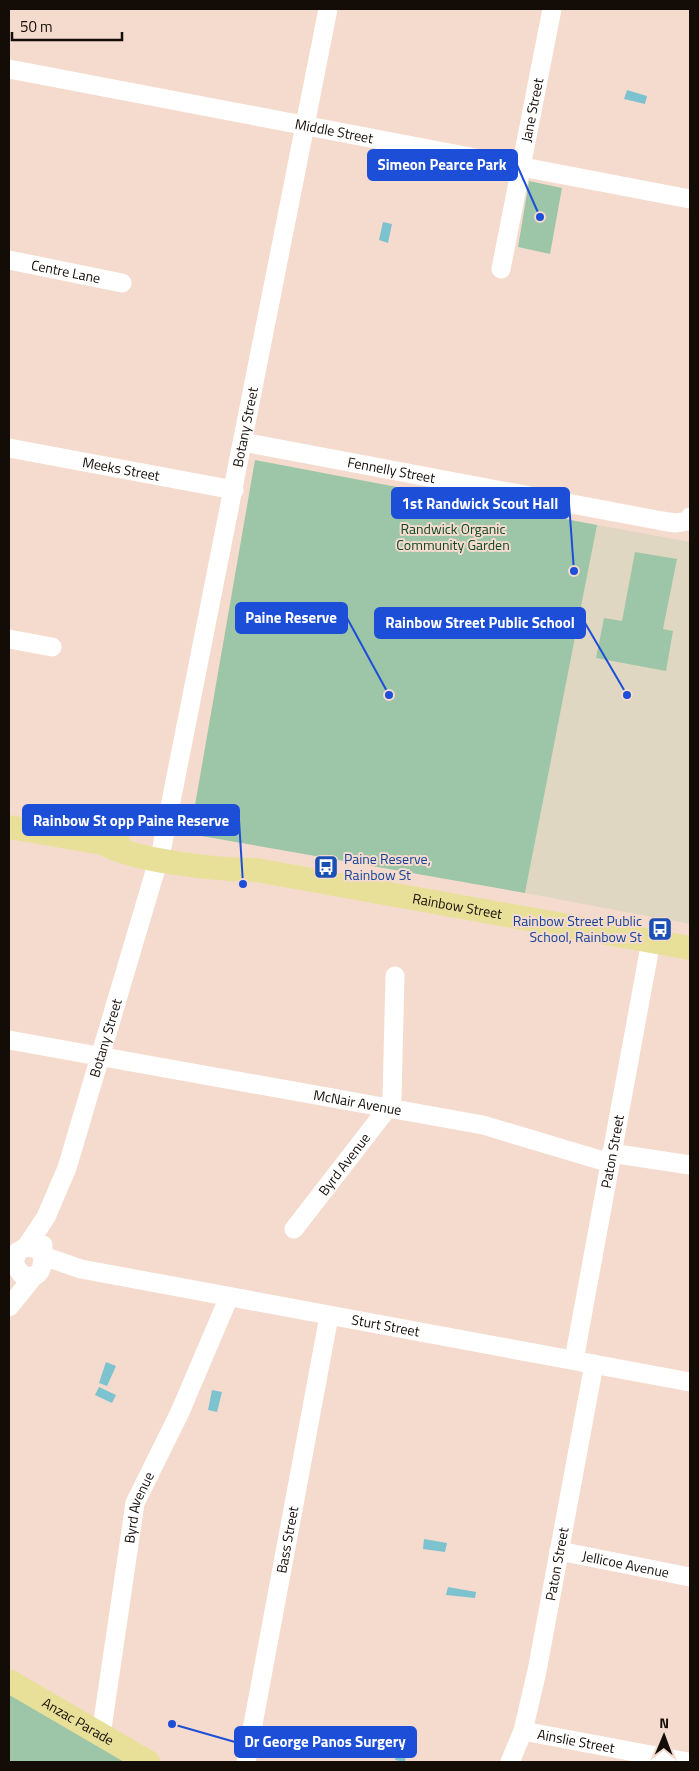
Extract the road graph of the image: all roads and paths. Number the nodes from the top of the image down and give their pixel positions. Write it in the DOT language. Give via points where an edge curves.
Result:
graph roads {
  1 [pos="328,9"];
  2 [pos="552,9"];
  3 [pos="9,69"];
  4 [pos="304,124"];
  5 [pos="522,167"];
  6 [pos="690,199"];
  7 [pos="9,260"];
  8 [pos="501,269"];
  9 [pos="122,283"];
  10 [pos="244,442"];
  11 [pos="9,448"];
  12 [pos="234,490"];
  13 [pos="689,519"];
  14 [pos="9,639"];
  15 [pos="52,646"];
  16 [pos="9,827"];
  17 [pos="160,853"];
  18 [pos="651,941"];
  19 [pos="690,948"];
  20 [pos="395,976"];
  21 [pos="9,1040"];
  22 [pos="100,1058"];
  23 [pos="387,1109"];
  24 [pos="611,1158"];
  25 [pos="690,1165"];
  26 [pos="294,1229"];
  27 [pos="31,1257"];
  28 [pos="13,1267"];
  29 [pos="228,1297"];
  30 [pos="9,1307"];
  31 [pos="329,1316"];
  32 [pos="574,1360"];
  33 [pos="594,1364"];
  34 [pos="690,1382"];
  35 [pos="559,1551"];
  36 [pos="690,1577"];
  37 [pos="9,1681"];
  38 [pos="523,1731"];
  39 [pos="101,1735"];
  40 [pos="148,1762"];
  41 [pos="246,1762"];
  42 [pos="510,1762"];
  43 [pos="688,1762"];
  1 -- 4 [label="street, Botany Street"];
  2 -- 5 [label="street, Jane Street"];
  3 -- 4 [label="street, Middle Street"];
  4 -- 5 [label="street, Middle Street"];
  4 -- 10 [label="street, Botany Street"];
  5 -- 6 [label="street, Middle Street"];
  5 -- 8 [label="street, Jane Street"];
  7 -- 9 [label="street, Centre Lane"];
  10 -- 12 [label="street, Botany Street"];
  10 -- 13 [label="street, Fennelly Street" via="662,521 676,523"];
  11 -- 12 [label="street, Meeks Street"];
  12 -- 17 [label="street, Botany Street"];
  14 -- 15 [label="street"];
  16 -- 17 [label="main road, Rainbow Street" via="103,843 120,840"];
  17 -- 18 [label="main road, Rainbow Street" via="227,870 256,870"];
  17 -- 22 [label="street, Botany Street"];
  18 -- 19 [label="main road, Rainbow Street"];
  18 -- 24 [label="street, Paton Street"];
  20 -- 23 [label="street, Byrd Avenue" via="392,1098"];
  21 -- 22 [label="street, McNair Avenue"];
  22 -- 23 [label="street, McNair Avenue"];
  22 -- 27 [label="street, Botany Street" via="67,1168"];
  23 -- 24 [label="street, McNair Avenue" via="483,1126"];
  23 -- 26 [label="street, Byrd Avenue"];
  24 -- 25 [label="street, McNair Avenue"];
  24 -- 32 [label="street, Paton Street"];
  27 -- 28 [label="street, Sturt Street" via="22,1275"];
  27 -- 29 [label="street, Sturt Street"];
  27 -- 30 [label="street"];
  28 -- 30 [label="street"];
  29 -- 31 [label="street, Sturt Street"];
  29 -- 39 [label="street, Byrd Avenue" via="180,1412 135,1503"];
  31 -- 32 [label="street, Sturt Street"];
  31 -- 41 [label="street, Bass Street"];
  32 -- 33 [label="street, Sturt Street"];
  33 -- 34 [label="street, Sturt Street"];
  33 -- 35 [label="street, Paton Street"];
  35 -- 36 [label="street, Jellicoe Avenue"];
  35 -- 38 [label="street, Paton Street"];
  37 -- 39 [label="main road, Anzac Parade"];
  38 -- 42 [label="street, Paton Street"];
  38 -- 43 [label="street, Ainslie Street"];
  39 -- 40 [label="main road, Anzac Parade"];
}
